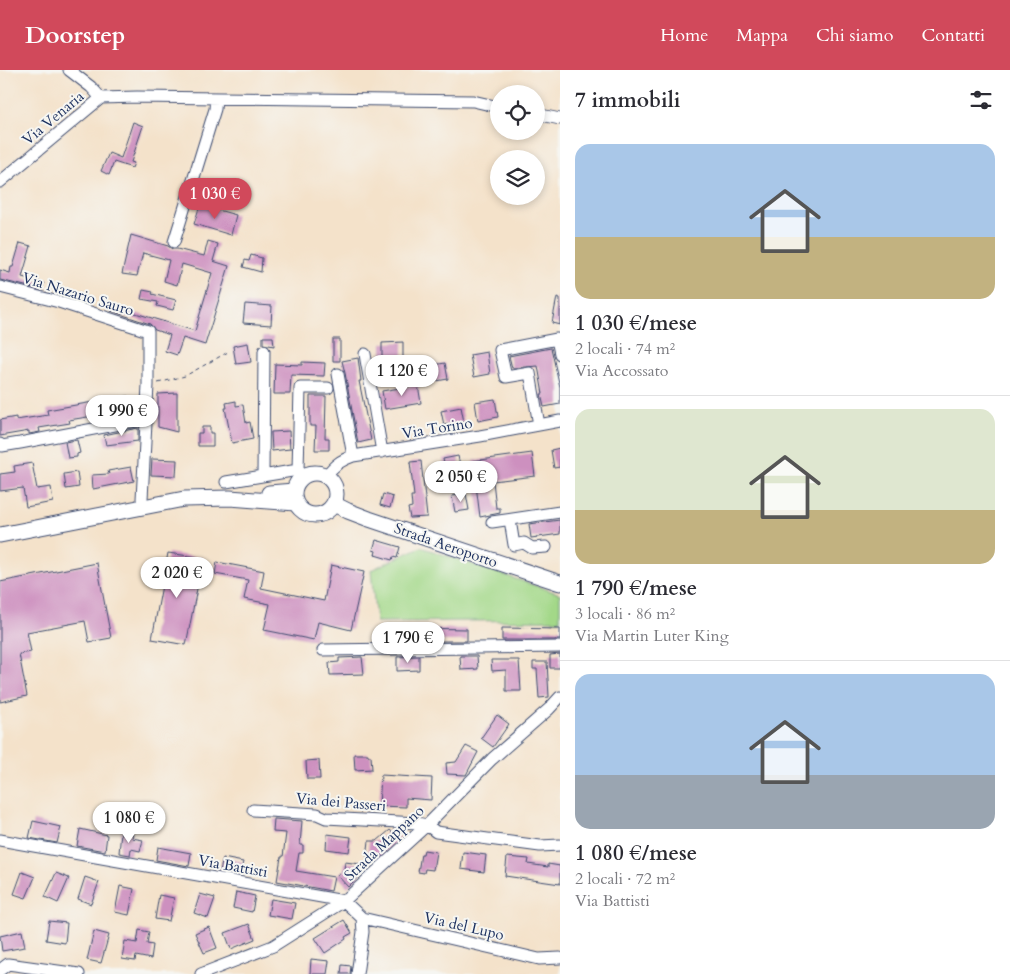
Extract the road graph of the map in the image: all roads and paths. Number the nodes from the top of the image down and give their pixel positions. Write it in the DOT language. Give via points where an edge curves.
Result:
graph roads {
  1 [pos="69,70"];
  2 [pos="102,98"];
  3 [pos="216,98"];
  4 [pos="490,105"];
  5 [pos="545,116"];
  6 [pos="560,119"];
  7 [pos="0,182"];
  8 [pos="174,242"];
  9 [pos="0,287"];
  10 [pos="264,351"];
  11 [pos="228,352"];
  12 [pos="365,354"];
  13 [pos="560,354"];
  14 [pos="338,374"];
  15 [pos="148,385"];
  16 [pos="328,388"];
  17 [pos="146,419"];
  18 [pos="560,421"];
  19 [pos="539,425"];
  20 [pos="0,444"];
  21 [pos="382,452"];
  22 [pos="353,456"];
  23 [pos="301,473"];
  24 [pos="263,475"];
  25 [pos="326,476"];
  26 [pos="226,482"];
  27 [pos="295,497"];
  28 [pos="142,499"];
  29 [pos="334,504"];
  30 [pos="560,512"];
  31 [pos="510,520"];
  32 [pos="492,522"];
  33 [pos="0,525"];
  34 [pos="0,535"];
  35 [pos="546,547"];
  36 [pos="560,583"];
  37 [pos="560,647"];
  38 [pos="323,650"];
  39 [pos="560,697"];
  40 [pos="252,810"];
  41 [pos="427,826"];
  42 [pos="0,840"];
  43 [pos="560,845"];
  44 [pos="344,901"];
  45 [pos="362,918"];
  46 [pos="560,958"];
  47 [pos="0,970"];
  48 [pos="79,974"];
  49 [pos="201,974"];
  50 [pos="357,974"];
  1 -- 2 [label="street, Via Venaria"];
  2 -- 3 [label="street, Via Venaria"];
  2 -- 7 [label="street, Via Venaria"];
  3 -- 4 [label="street, Via Venaria" via="473,101"];
  3 -- 8 [label="street"];
  5 -- 6 [label="street"];
  9 -- 15 [label="street, Via Nazario Sauro" via="148,331"];
  10 -- 24 [label="street"];
  11 -- 15 [label="path" via="185,376"];
  12 -- 21 [label="street"];
  13 -- 19 [label="street" via="557,339 500,350 506,377 530,373"];
  14 -- 22 [label="street"];
  15 -- 17 [label="street"];
  16 -- 23 [label="street" via="300,388"];
  17 -- 20 [label="street"];
  17 -- 28 [label="street"];
  18 -- 19 [label="street, Via Torino"];
  19 -- 21 [label="street, Via Torino"];
  21 -- 22 [label="street, Via Torino"];
  22 -- 25 [label="street, Via Torino" via="341,460"];
  23 -- 24 [label="street"];
  23 -- 25 [label="main road"];
  23 -- 27 [label="main road"];
  24 -- 26 [label="street"];
  25 -- 29 [label="main road" via="334,485"];
  27 -- 28 [label="main road" via="200,490"];
  27 -- 29 [label="main road" via="303,512 314,515 326,512"];
  27 -- 34 [label="main road" via="184,499"];
  28 -- 33 [label="main road"];
  29 -- 36 [label="main road, Strada Aeroporto" via="355,514"];
  30 -- 31 [label="street"];
  31 -- 32 [label="street"];
  31 -- 35 [label="street" via="514,545 524,543 532,548"];
  37 -- 38 [label="street"];
  39 -- 41 [label="street, Strada Mappano" via="492,759"];
  40 -- 41 [label="street, Via dei Passeri"];
  41 -- 43 [label="street, Via dei Passeri" via="436,832 540,846"];
  41 -- 44 [label="street, Strada Mappano"];
  42 -- 44 [label="street, Via Battisti"];
  44 -- 45 [label="street"];
  44 -- 49 [label="street, Strada Mappano" via="273,946"];
  45 -- 46 [label="street, Via del Lupo" via="539,959"];
  45 -- 50 [label="street"];
  47 -- 48 [label="street" via="8,964"];
}
